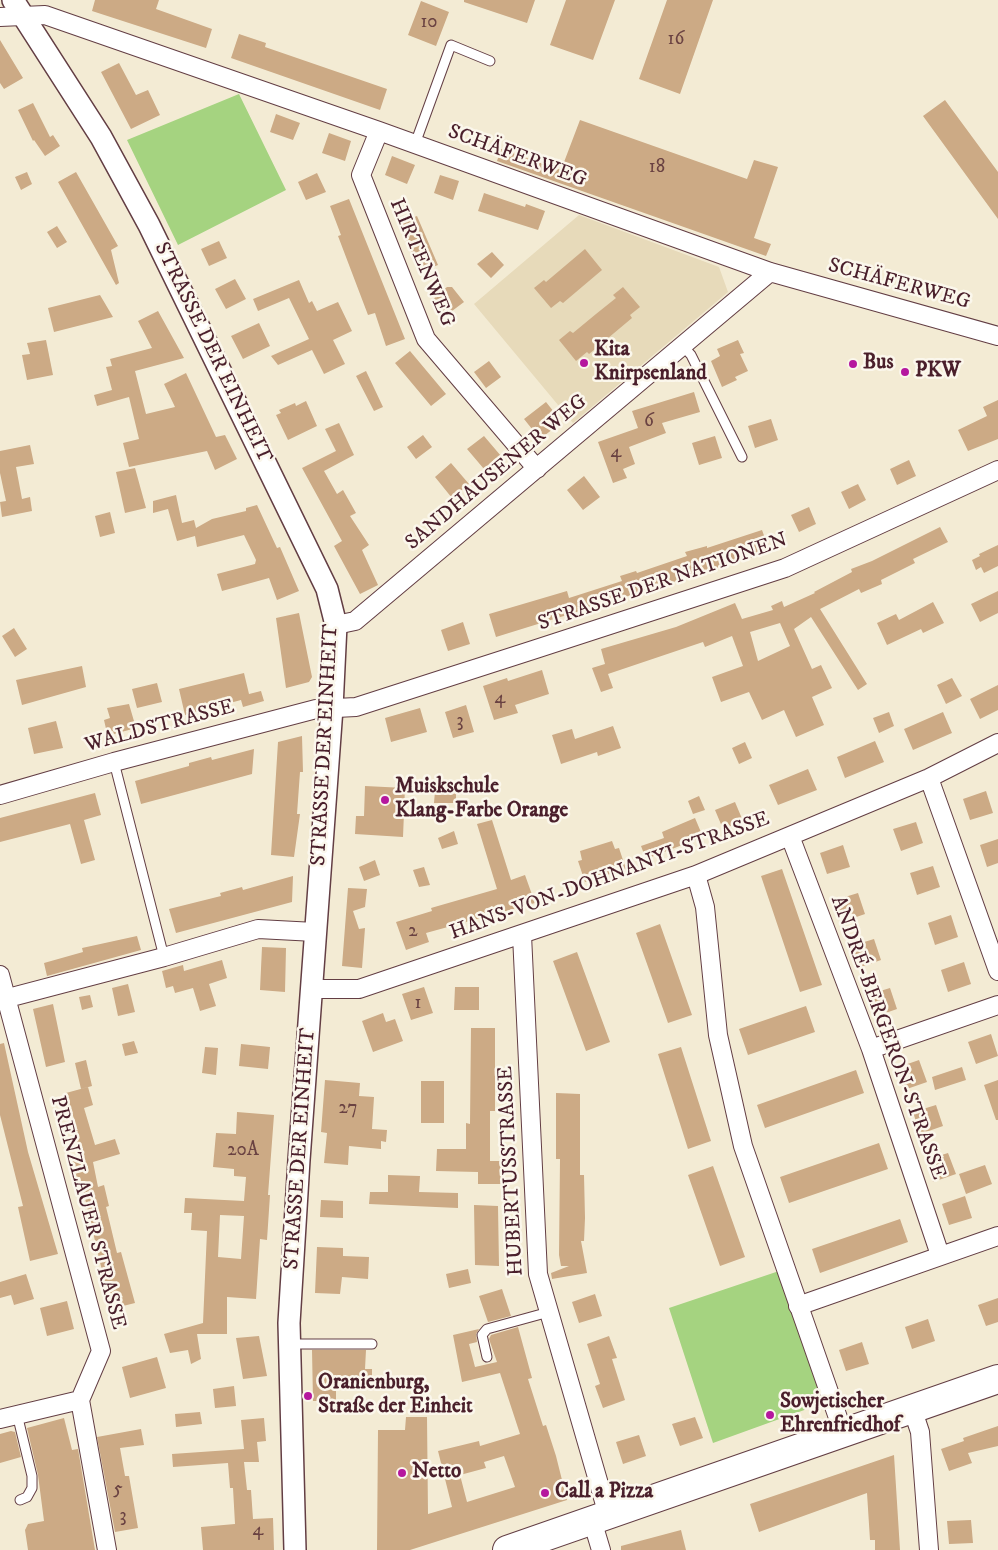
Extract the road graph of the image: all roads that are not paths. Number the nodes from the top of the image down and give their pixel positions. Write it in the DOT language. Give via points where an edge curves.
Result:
graph roads {
  1 [pos="18,8"];
  2 [pos="46,8"];
  3 [pos="0,17"];
  4 [pos="490,61"];
  5 [pos="379,130"];
  6 [pos="415,144"];
  7 [pos="770,272"];
  8 [pos="998,336"];
  9 [pos="683,346"];
  10 [pos="742,457"];
  11 [pos="537,470"];
  12 [pos="998,470"];
  13 [pos="336,625"];
  14 [pos="332,708"];
  15 [pos="998,743"];
  16 [pos="114,762"];
  17 [pos="929,778"];
  18 [pos="0,795"];
  19 [pos="790,836"];
  20 [pos="696,875"];
  21 [pos="315,932"];
  22 [pos="522,934"];
  23 [pos="164,958"];
  24 [pos="998,971"];
  25 [pos="0,975"];
  26 [pos="311,988"];
  27 [pos="3,1000"];
  28 [pos="998,1005"];
  29 [pos="871,1049"];
  30 [pos="998,1236"];
  31 [pos="940,1255"];
  32 [pos="798,1306"];
  33 [pos="549,1312"];
  34 [pos="290,1344"];
  35 [pos="372,1344"];
  36 [pos="487,1357"];
  37 [pos="998,1379"];
  38 [pos="80,1400"];
  39 [pos="912,1408"];
  40 [pos="8,1416"];
  41 [pos="843,1432"];
  42 [pos="20,1500"];
  43 [pos="600,1517"];
  44 [pos="107,1550"];
  45 [pos="295,1550"];
  46 [pos="507,1550"];
  47 [pos="601,1550"];
  48 [pos="929,1550"];
  1 -- 2 [label="street, SCHÄFERWEG"];
  1 -- 3 [label="street, SCHÄFERWEG"];
  1 -- 13 [label="street, STRASSE DER EINHEIT" via="100,137 149,225 326,589"];
  2 -- 5 [label="street, SCHÄFERWEG"];
  4 -- 6 [label="lane" via="452,45"];
  5 -- 6 [label="street, SCHÄFERWEG"];
  5 -- 11 [label="street, HIRTENWEG" via="361,175 426,339"];
  6 -- 7 [label="street, SCHÄFERWEG"];
  7 -- 8 [label="street, SCHÄFERWEG"];
  7 -- 9 [label="street, SANDHAUSENER WEG"];
  9 -- 10 [label="lane" via="691,355"];
  9 -- 11 [label="street, SANDHAUSENER WEG"];
  11 -- 13 [label="street, SANDHAUSENER WEG" via="355,621"];
  12 -- 14 [label="street, STRASSE DER NATIONEN" via="785,568 356,707"];
  13 -- 14 [label="street, STRASSE DER EINHEIT"];
  14 -- 16 [label="street, WALDSTRASSE" via="316,709"];
  14 -- 21 [label="street, STRASSE DER EINHEIT"];
  15 -- 17 [label="street, HANS-VON-DOHNANYI-STRASSE"];
  16 -- 18 [label="street, WALDSTRASSE"];
  16 -- 23 [label="lane"];
  17 -- 19 [label="street, HANS-VON-DOHNANYI-STRASSE"];
  17 -- 24 [label="street"];
  19 -- 20 [label="street, HANS-VON-DOHNANYI-STRASSE"];
  19 -- 29 [label="street, ANDRÉ-BERGERON-STRASSE"];
  20 -- 22 [label="street, HANS-VON-DOHNANYI-STRASSE"];
  20 -- 32 [label="street" via="705,907 718,1035 743,1146"];
  21 -- 23 [label="street" via="258,929"];
  21 -- 26 [label="street, STRASSE DER EINHEIT"];
  22 -- 26 [label="street, HANS-VON-DOHNANYI-STRASSE" via="359,989"];
  22 -- 33 [label="street, HUBERTUSSTRASSE" via="538,1274"];
  23 -- 27 [label="street"];
  25 -- 27 [label="street, PRENZLAUER STRASSE"];
  26 -- 34 [label="street, STRASSE DER EINHEIT"];
  27 -- 38 [label="street, PRENZLAUER STRASSE" via="101,1351"];
  28 -- 29 [label="street"];
  29 -- 31 [label="street, ANDRÉ-BERGERON-STRASSE"];
  30 -- 31 [label="street"];
  31 -- 32 [label="street"];
  32 -- 41 [label="street"];
  33 -- 36 [label="lane" via="486,1329 482,1335"];
  33 -- 43 [label="street, HUBERTUSSTRASSE"];
  34 -- 35 [label="lane"];
  34 -- 45 [label="street, STRASSE DER EINHEIT"];
  37 -- 39 [label="main road"];
  38 -- 40 [label="street"];
  38 -- 44 [label="street"];
  39 -- 41 [label="main road"];
  39 -- 48 [label="street" via="920,1432"];
  40 -- 42 [label="lane" via="32,1476 32,1488 27,1497"];
  41 -- 43 [label="main road"];
  43 -- 46 [label="main road"];
  43 -- 47 [label="street, HUBERTUSSTRASSE"];
}
